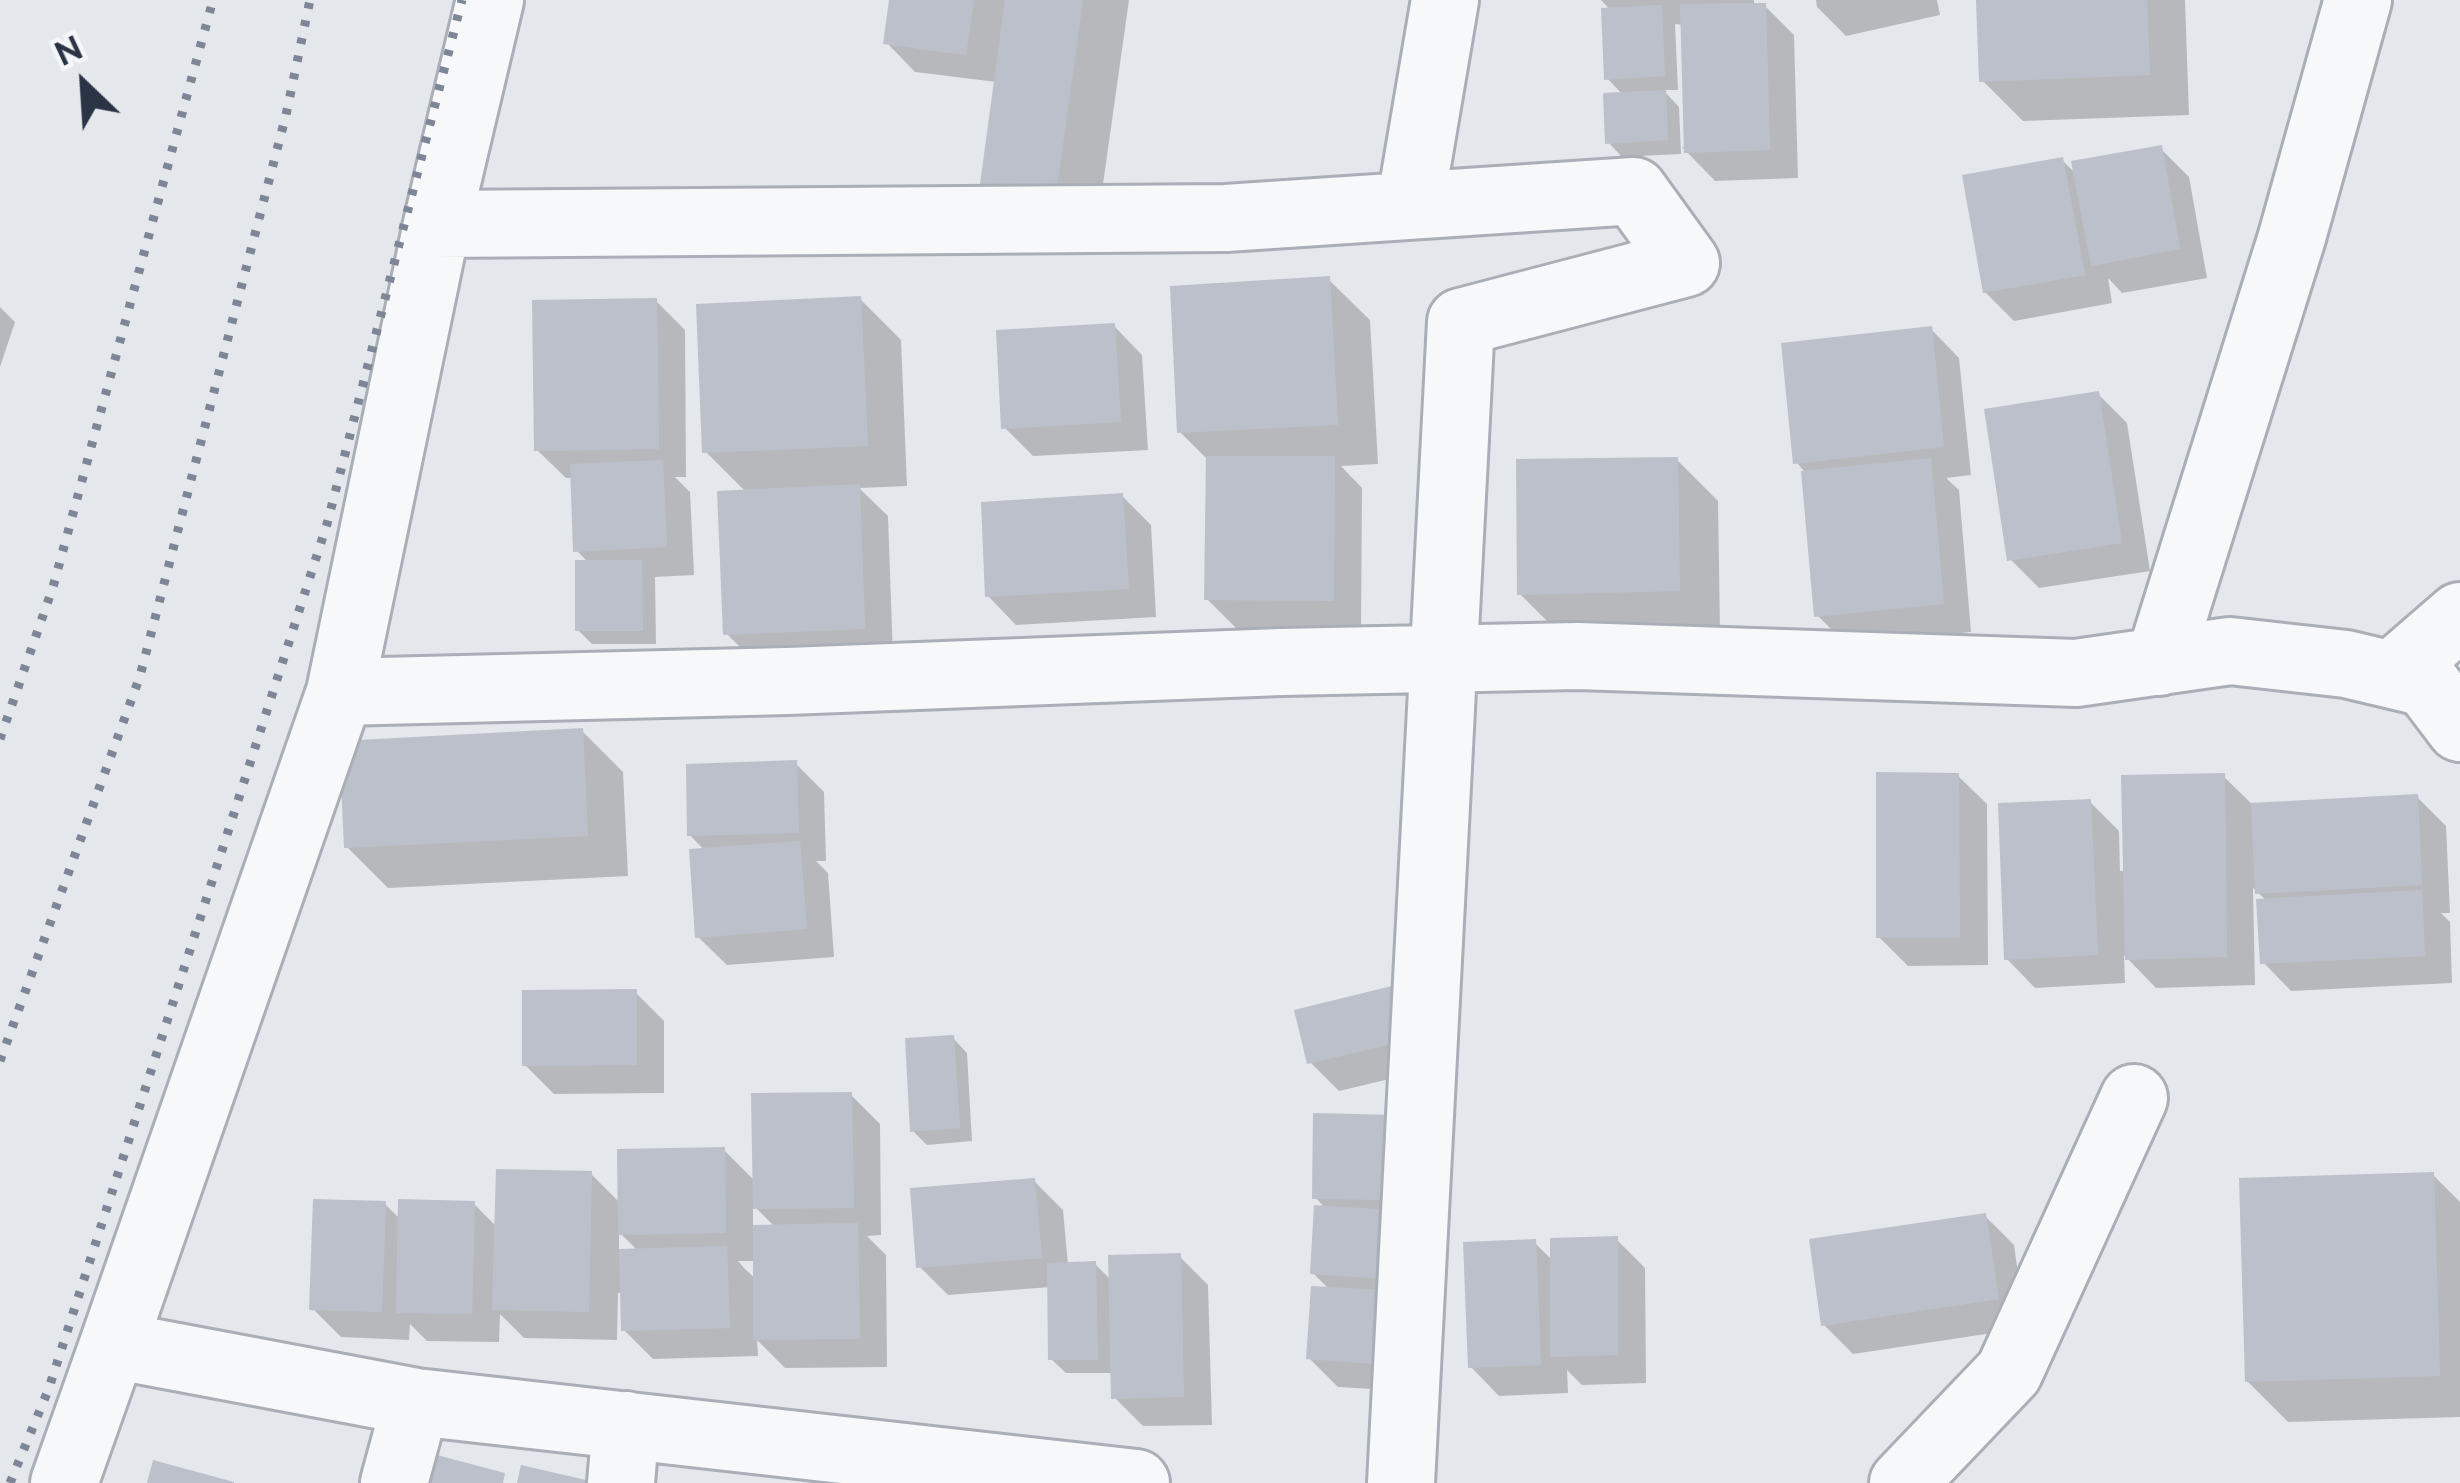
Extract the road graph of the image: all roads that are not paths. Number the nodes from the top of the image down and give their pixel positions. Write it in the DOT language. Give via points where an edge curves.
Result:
graph roads {
  1 [pos="490,0"];
  2 [pos="1444,0"];
  3 [pos="2358,0"];
  4 [pos="1410,206"];
  5 [pos="436,224"];
  6 [pos="2460,616"];
  7 [pos="1442,659"];
  8 [pos="2159,662"];
  9 [pos="2392,674"];
  10 [pos="340,692"];
  11 [pos="2460,728"];
  12 [pos="2134,1097"];
  13 [pos="113,1345"];
  14 [pos="416,1402"];
  15 [pos="624,1454"];
  16 [pos="874,1468"];
  17 [pos="64,1483"];
  18 [pos="394,1483"];
  19 [pos="1136,1483"];
  20 [pos="1401,1483"];
  21 [pos="1903,1483"];
  1 -- 5 [label="street"];
  2 -- 4 [label="street"];
  3 -- 8 [label="street"];
  4 -- 5 [label="street" via="1226,218"];
  4 -- 7 [label="street" via="1634,191 1686,262 1461,322"];
  5 -- 10 [label="street"];
  6 -- 9 [label="street"];
  7 -- 8 [label="street" via="1578,656 2076,673"];
  7 -- 10 [label="street"];
  7 -- 20 [label="street"];
  8 -- 9 [label="street" via="2230,651"];
  9 -- 11 [label="street" via="2426,683"];
  10 -- 13 [label="street"];
  12 -- 21 [label="street" via="2008,1372"];
  13 -- 14 [label="street"];
  13 -- 17 [label="street"];
  14 -- 15 [label="street"];
  14 -- 18 [label="street"];
  15 -- 16 [label="street"];
  16 -- 19 [label="street"];
}
